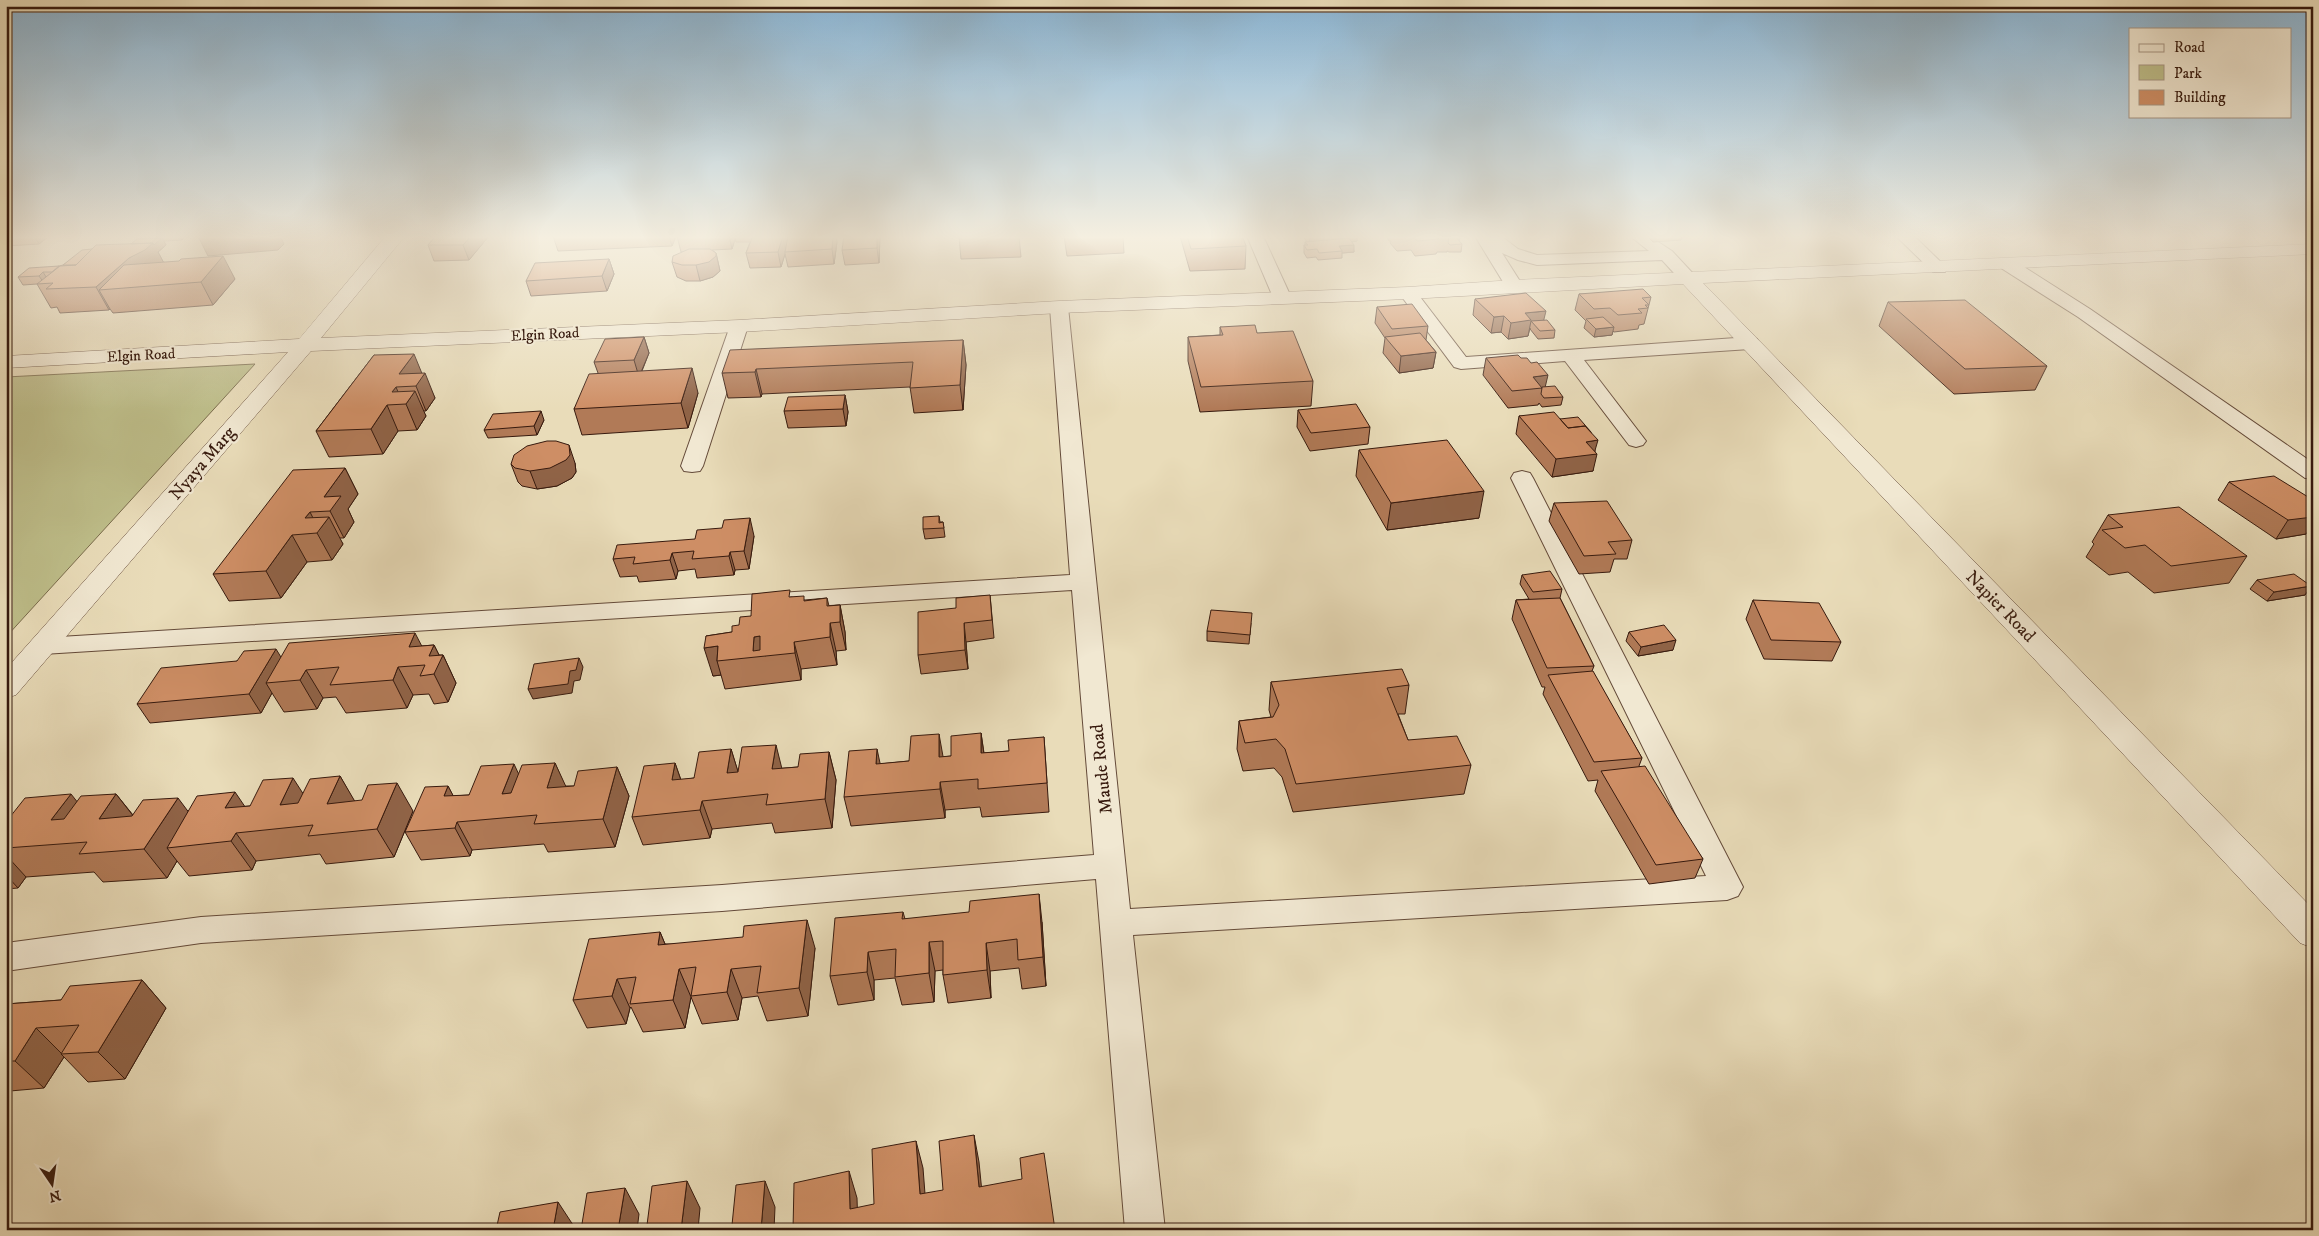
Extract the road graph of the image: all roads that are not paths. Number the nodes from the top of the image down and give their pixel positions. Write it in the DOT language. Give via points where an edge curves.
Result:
graph roads {
  1 [pos="348,294"];
  2 [pos="1281,294"];
  3 [pos="1408,294"];
  4 [pos="1412,294"];
  5 [pos="1703,294"];
  6 [pos="2054,294"];
  7 [pos="1282,297"];
  8 [pos="1059,307"];
  9 [pos="739,326"];
  10 [pos="1750,343"];
  11 [pos="305,345"];
  12 [pos="1571,356"];
  13 [pos="6,362"];
  14 [pos="1636,440"];
  15 [pos="692,466"];
  16 [pos="2313,473"];
  17 [pos="1522,478"];
  18 [pos="1083,582"];
  19 [pos="43,646"];
  20 [pos="6,688"];
  21 [pos="1110,866"];
  22 [pos="1115,923"];
  23 [pos="2313,933"];
  24 [pos="6,957"];
  25 [pos="1145,1230"];
  1 -- 11 [label="street, Nyaya Marg"];
  2 -- 7 [label="street"];
  3 -- 4 [label="street, Elgin Road"];
  3 -- 7 [label="street, Elgin Road"];
  3 -- 12 [label="street" via="1461,363"];
  5 -- 10 [label="street, Napier Road"];
  6 -- 16 [label="street"];
  7 -- 8 [label="street, Elgin Road"];
  8 -- 9 [label="street, Elgin Road"];
  8 -- 18 [label="street, Maude Road"];
  9 -- 11 [label="street, Elgin Road"];
  9 -- 15 [label="street"];
  10 -- 12 [label="street"];
  10 -- 23 [label="street, Napier Road"];
  11 -- 13 [label="street, Elgin Road"];
  11 -- 19 [label="street, Nyaya Marg"];
  12 -- 14 [label="street"];
  17 -- 22 [label="street" via="1727,887"];
  18 -- 19 [label="street"];
  18 -- 21 [label="street, Maude Road"];
  19 -- 20 [label="street, Nyaya Marg"];
  21 -- 22 [label="street, Maude Road"];
  21 -- 24 [label="street" via="722,898 201,930"];
  22 -- 25 [label="street, Maude Road"];
}
